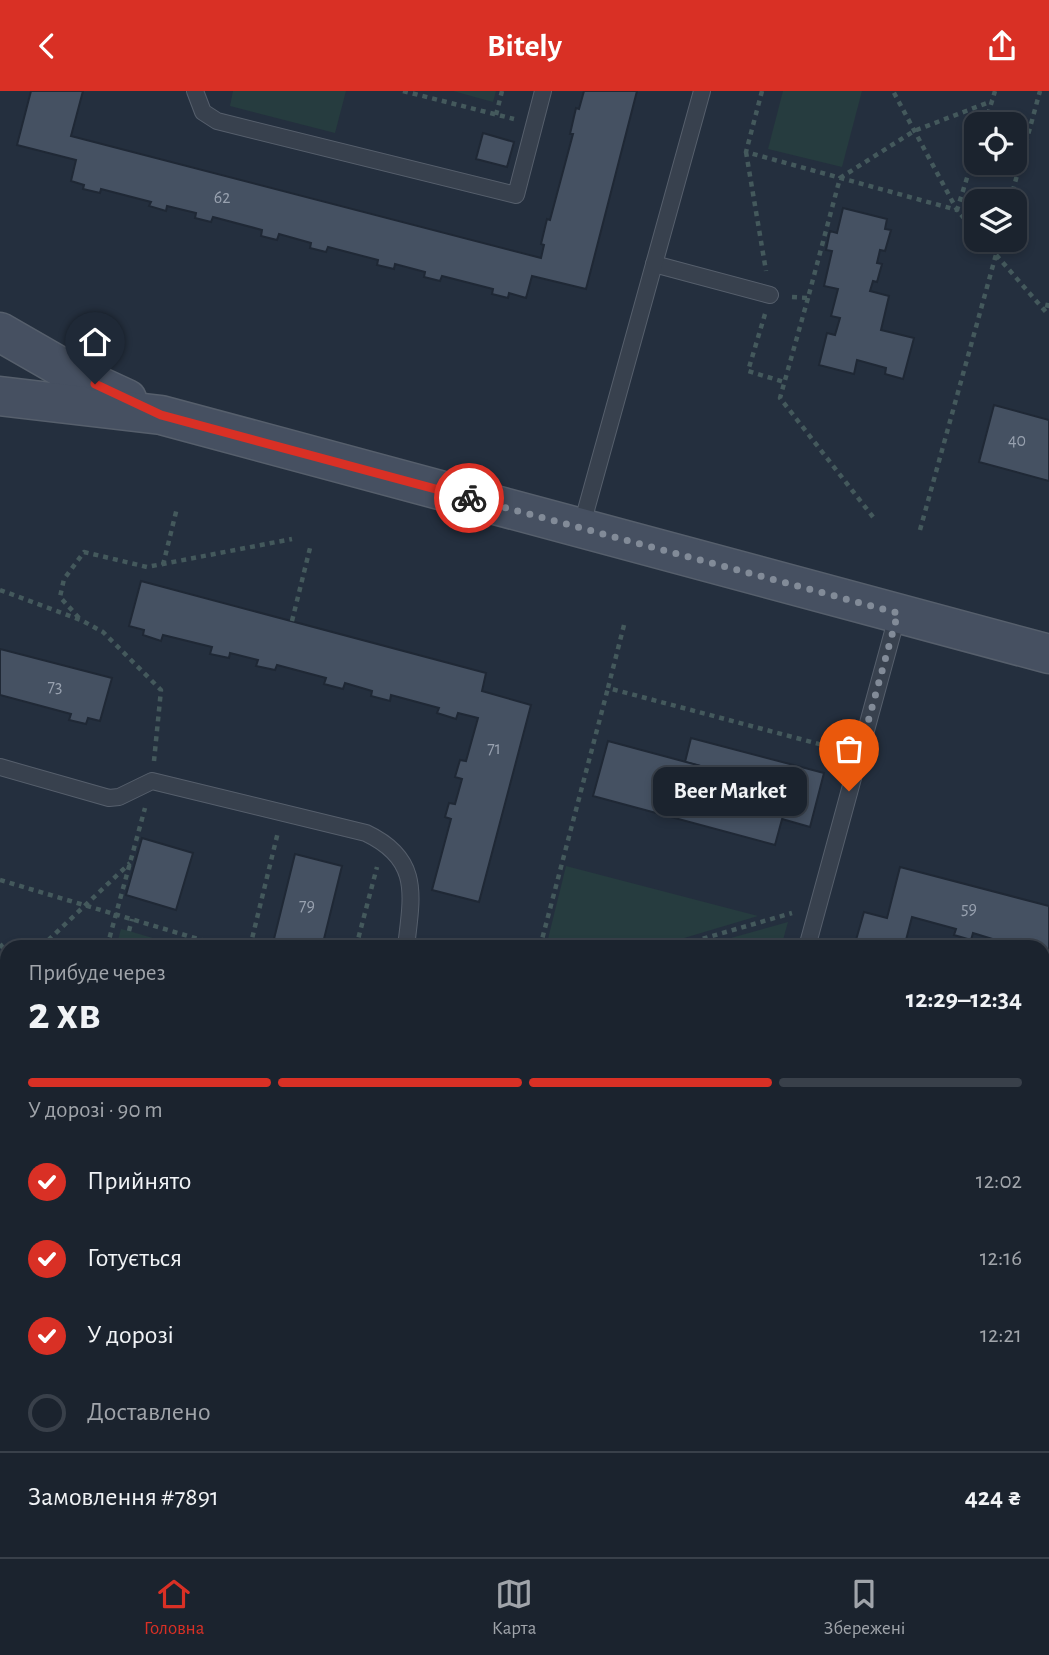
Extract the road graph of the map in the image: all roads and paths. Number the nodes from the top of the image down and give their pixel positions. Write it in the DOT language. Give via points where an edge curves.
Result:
graph roads {
  1 [pos="195,91"];
  2 [pos="402,91"];
  3 [pos="502,91"];
  4 [pos="543,91"];
  5 [pos="702,91"];
  6 [pos="762,91"];
  7 [pos="892,91"];
  8 [pos="995,91"];
  9 [pos="1040,91"];
  10 [pos="992,101"];
  11 [pos="989,112"];
  12 [pos="496,115"];
  13 [pos="534,124"];
  14 [pos="914,131"];
  15 [pos="746,152"];
  16 [pos="968,175"];
  17 [pos="840,178"];
  18 [pos="1013,189"];
  19 [pos="957,210"];
  20 [pos="964,218"];
  21 [pos="993,252"];
  22 [pos="997,252"];
  23 [pos="996,255"];
  24 [pos="654,264"];
  25 [pos="770,295"];
  26 [pos="808,298"];
  27 [pos="1049,298"];
  28 [pos="0,332"];
  29 [pos="784,382"];
  30 [pos="0,396"];
  31 [pos="161,415"];
  32 [pos="177,508"];
  33 [pos="873,517"];
  34 [pos="581,528"];
  35 [pos="920,530"];
  36 [pos="292,539"];
  37 [pos="311,544"];
  38 [pos="163,565"];
  39 [pos="0,590"];
  40 [pos="898,613"];
  41 [pos="81,619"];
  42 [pos="292,621"];
  43 [pos="624,625"];
  44 [pos="1049,654"];
  45 [pos="608,688"];
  46 [pos="859,754"];
  47 [pos="0,767"];
  48 [pos="152,781"];
  49 [pos="284,811"];
  50 [pos="384,842"];
  51 [pos="131,862"];
  52 [pos="0,880"];
  53 [pos="85,905"];
  54 [pos="802,911"];
  55 [pos="116,915"];
  56 [pos="132,919"];
  57 [pos="129,931"];
  58 [pos="48,940"];
  59 [pos="109,940"];
  60 [pos="202,940"];
  61 [pos="252,940"];
  62 [pos="358,940"];
  63 [pos="407,940"];
  64 [pos="542,940"];
  65 [pos="699,940"];
  66 [pos="809,940"];
  1 -- 13 [label="lane" via="204,112 217,121 516,195"];
  2 -- 12 [label="path"];
  3 -- 12 [label="path"];
  4 -- 13 [label="lane"];
  5 -- 24 [label="lane"];
  6 -- 15 [label="path"];
  7 -- 14 [label="path"];
  8 -- 10 [label="path"];
  9 -- 18 [label="path"];
  10 -- 11 [label="path"];
  10 -- 14 [label="path"];
  12 -- 13 [label="path"];
  14 -- 17 [label="path"];
  14 -- 19 [label="path"];
  15 -- 17 [label="path"];
  15 -- 25 [label="path"];
  16 -- 19 [label="path"];
  17 -- 19 [label="path"];
  17 -- 26 [label="path"];
  19 -- 20 [label="path"];
  21 -- 23 [label="path"];
  22 -- 23 [label="path"];
  23 -- 27 [label="path" via="1046,312"];
  23 -- 35 [label="path"];
  24 -- 25 [label="lane"];
  24 -- 34 [label="lane"];
  25 -- 26 [label="path"];
  25 -- 29 [label="path" via="748,371"];
  26 -- 29 [label="path"];
  28 -- 31 [label="main road" via="73,374"];
  29 -- 33 [label="path" via="780,398"];
  30 -- 31 [label="main road"];
  31 -- 34 [label="main road"];
  32 -- 38 [label="path"];
  34 -- 40 [label="main road"];
  36 -- 38 [label="path"];
  37 -- 42 [label="path"];
  38 -- 41 [label="path" via="147,567 84,552 64,579 60,597"];
  39 -- 41 [label="path"];
  40 -- 44 [label="main road"];
  40 -- 46 [label="lane"];
  41 -- 48 [label="path" via="111,639 161,690"];
  43 -- 45 [label="path"];
  45 -- 46 [label="path"];
  45 -- 64 [label="path"];
  46 -- 66 [label="lane"];
  47 -- 48 [label="lane" via="109,798"];
  48 -- 49 [label="lane"];
  48 -- 51 [label="path"];
  49 -- 50 [label="lane"];
  49 -- 61 [label="path"];
  50 -- 62 [label="path"];
  50 -- 63 [label="lane" via="401,859 407,874"];
  51 -- 53 [label="path"];
  51 -- 55 [label="path"];
  52 -- 53 [label="path"];
  53 -- 55 [label="path"];
  53 -- 58 [label="path"];
  54 -- 65 [label="path"];
  55 -- 56 [label="path"];
  55 -- 59 [label="path"];
  56 -- 57 [label="path"];
  56 -- 60 [label="path"];
}
